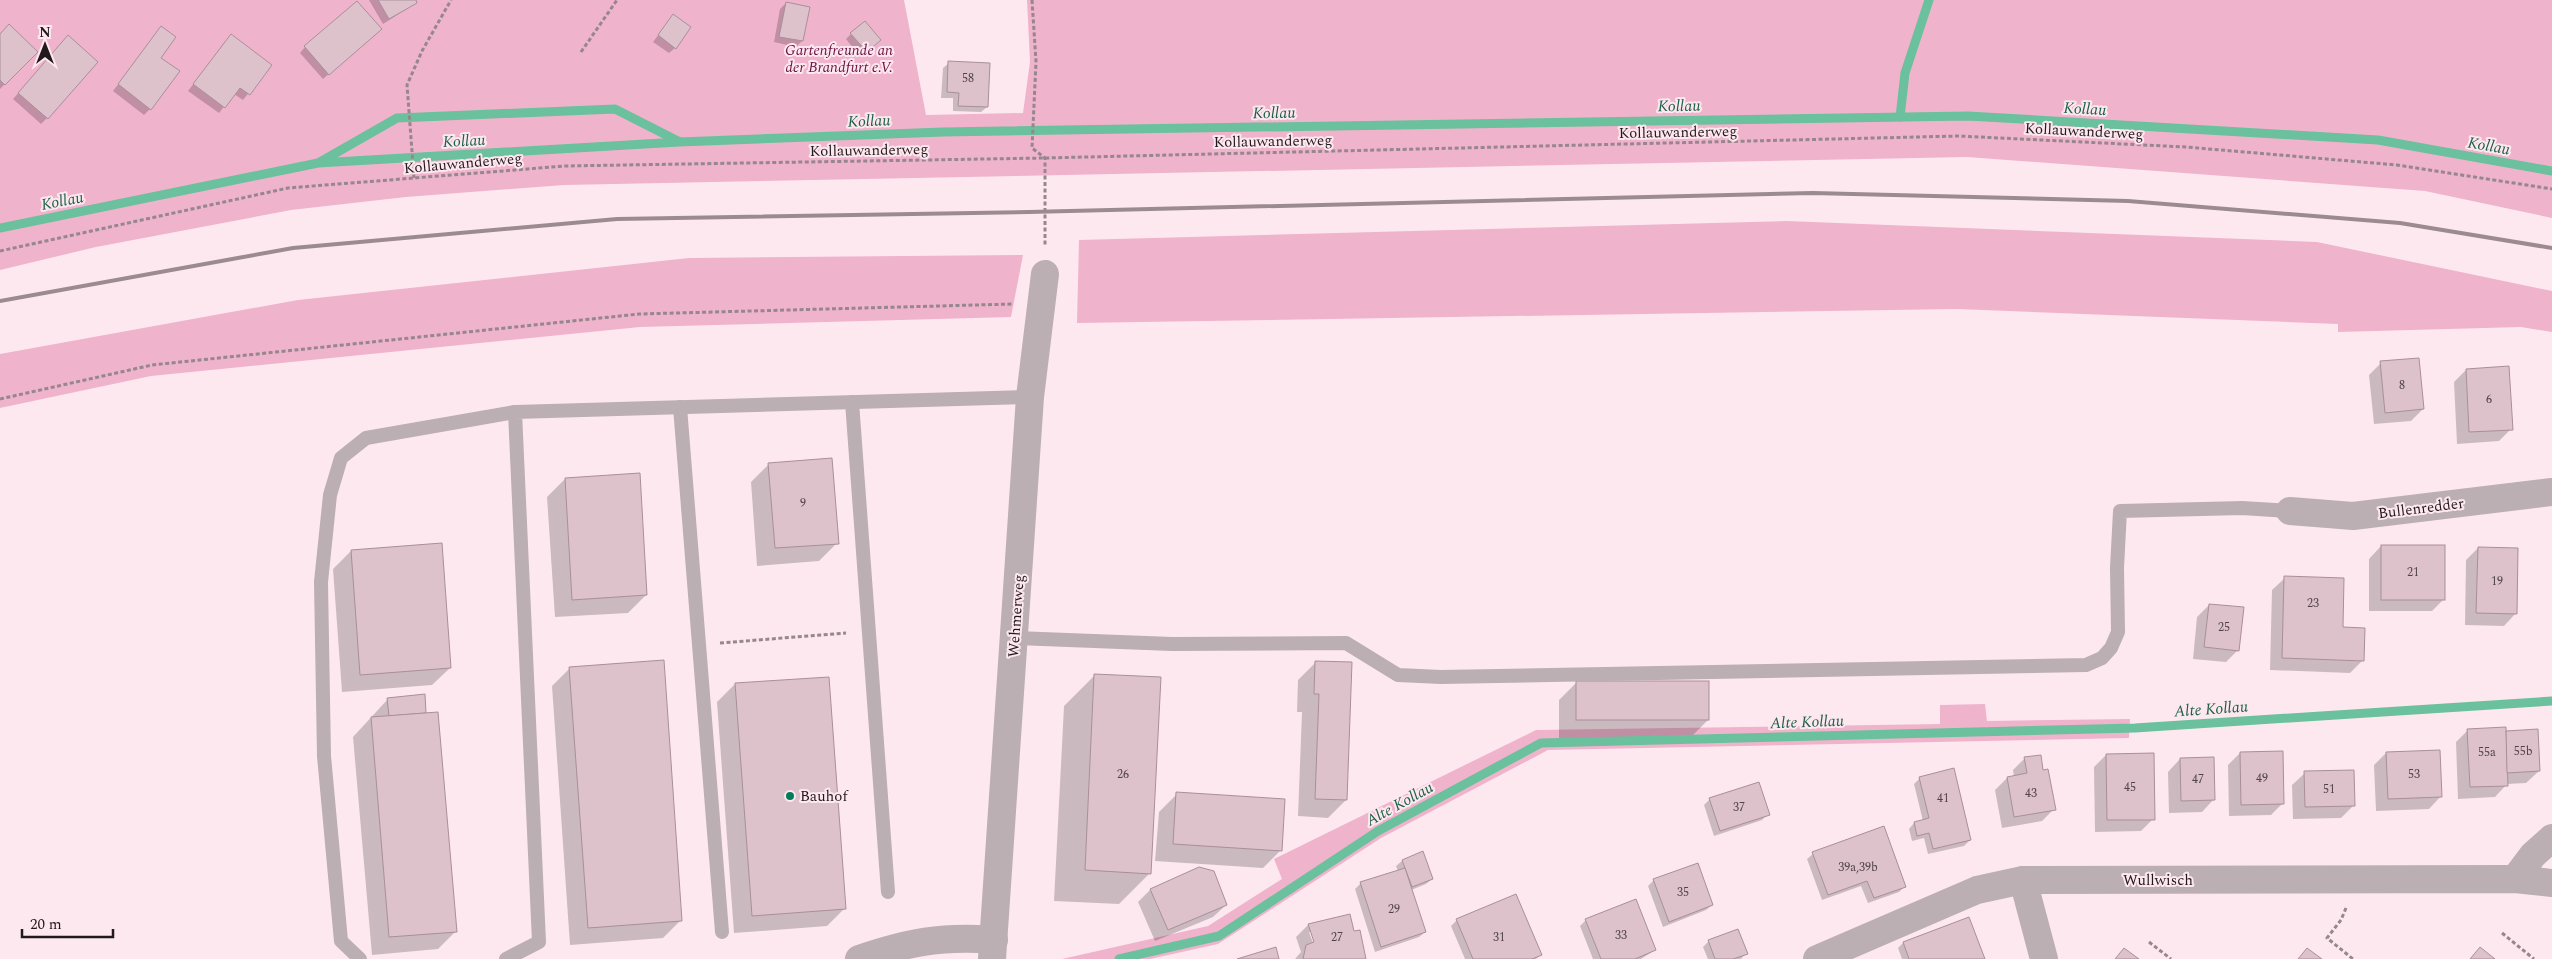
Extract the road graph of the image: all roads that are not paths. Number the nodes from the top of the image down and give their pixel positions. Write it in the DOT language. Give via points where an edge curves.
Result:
graph roads {
  1 [pos="1045,274"];
  2 [pos="1030,397"];
  3 [pos="852,402"];
  4 [pos="680,407"];
  5 [pos="515,412"];
  6 [pos="2552,492"];
  7 [pos="2290,511"];
  8 [pos="1014,638"];
  9 [pos="2552,838"];
  10 [pos="2515,879"];
  11 [pos="2023,880"];
  12 [pos="2552,883"];
  13 [pos="888,892"];
  14 [pos="722,932"];
  15 [pos="993,949"];
  16 [pos="360,959"];
  17 [pos="506,959"];
  18 [pos="859,959"];
  19 [pos="1817,959"];
  20 [pos="2044,959"];
  1 -- 2 [label="street, Wehmerweg"];
  2 -- 3 [label="lane"];
  2 -- 8 [label="street, Wehmerweg"];
  3 -- 4 [label="lane"];
  3 -- 13 [label="lane"];
  4 -- 5 [label="lane"];
  4 -- 14 [label="lane"];
  5 -- 16 [label="lane" via="366,438 340,458 330,495 321,582 324,756 341,941"];
  5 -- 17 [label="lane" via="539,942"];
  6 -- 7 [label="street, Bullenredder" via="2353,516"];
  7 -- 8 [label="lane" via="2242,508 2120,511 2116,568 2118,632 2102,658 2086,665 1441,677 1398,675 1346,642 1172,644"];
  8 -- 15 [label="street, Wehmerweg"];
  9 -- 10 [label="street"];
  10 -- 11 [label="street, Wullwisch"];
  10 -- 12 [label="street, Wullwisch"];
  11 -- 19 [label="street, Wullwisch" via="1977,890"];
  11 -- 20 [label="street"];
  15 -- 18 [label="street" via="960,938 929,940 897,946"];
}
